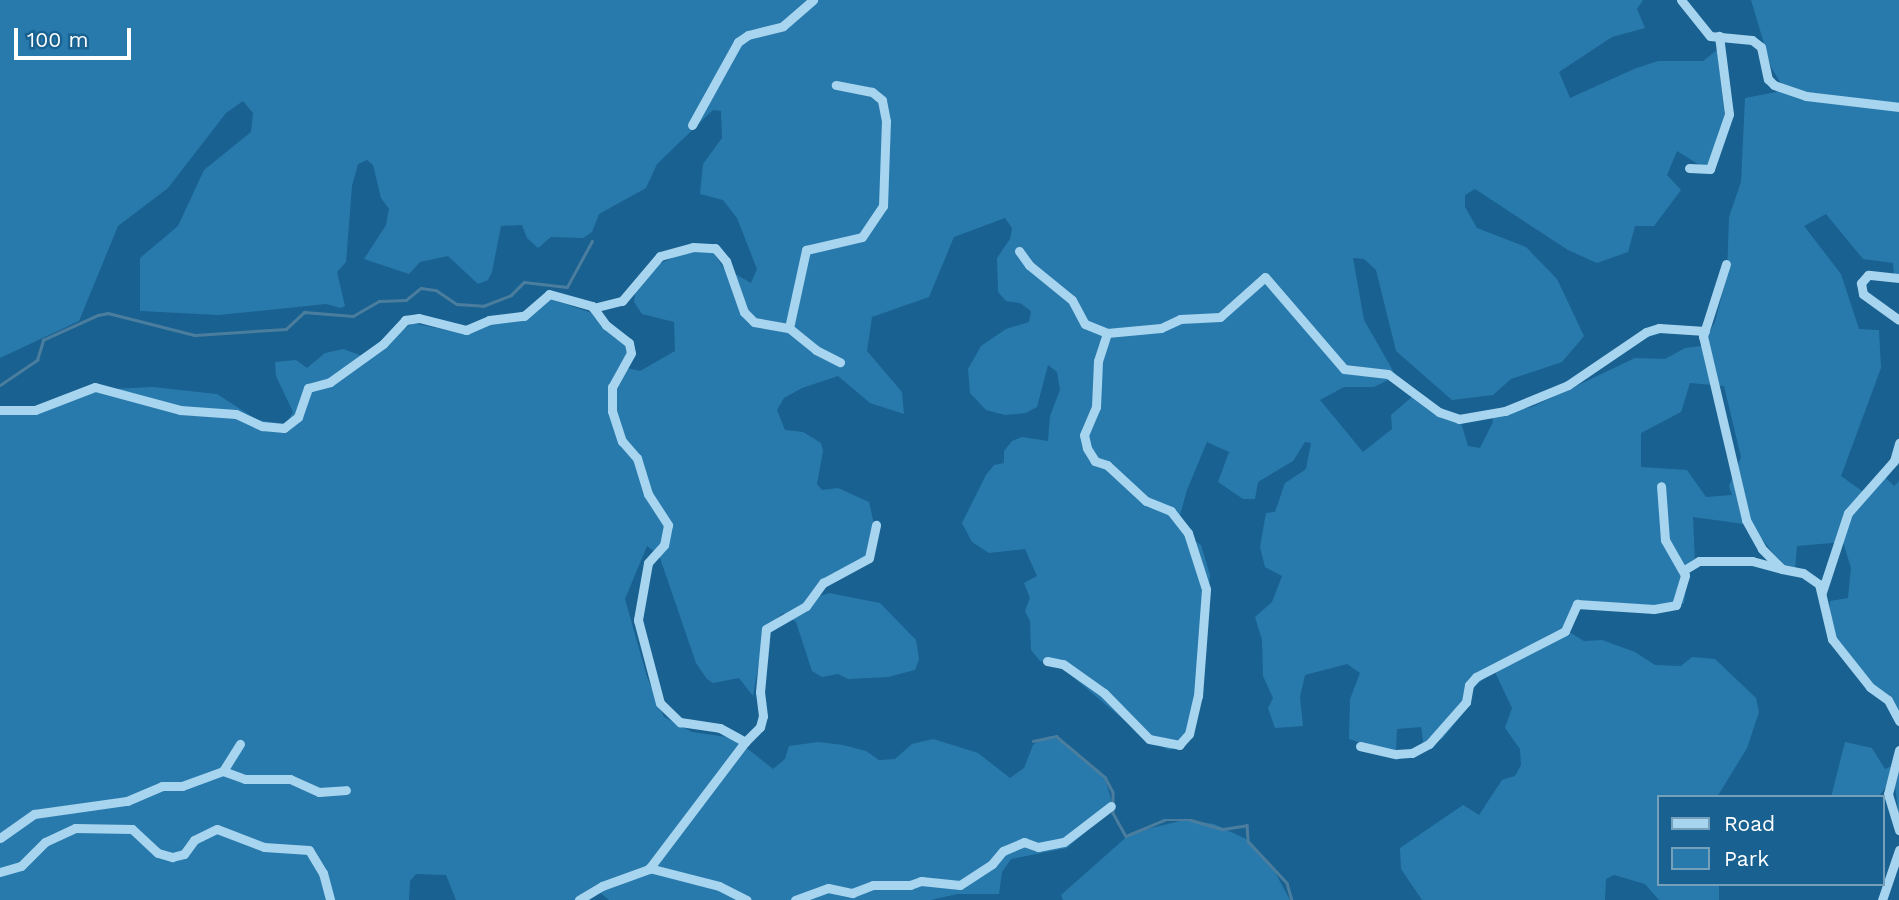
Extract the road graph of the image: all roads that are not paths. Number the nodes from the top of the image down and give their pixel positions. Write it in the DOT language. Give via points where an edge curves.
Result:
graph roads {
  1 [pos="813,0"];
  2 [pos="1681,0"];
  3 [pos="1718,36"];
  4 [pos="836,85"];
  5 [pos="1899,107"];
  6 [pos="692,125"];
  7 [pos="1689,168"];
  8 [pos="1019,251"];
  9 [pos="1726,264"];
  10 [pos="1899,278"];
  11 [pos="593,308"];
  12 [pos="1899,320"];
  13 [pos="789,328"];
  14 [pos="1705,331"];
  15 [pos="1107,333"];
  16 [pos="840,362"];
  17 [pos="0,411"];
  18 [pos="1899,443"];
  19 [pos="1661,486"];
  20 [pos="876,525"];
  21 [pos="1782,569"];
  22 [pos="1684,570"];
  23 [pos="1822,592"];
  24 [pos="1047,661"];
  25 [pos="1899,721"];
  26 [pos="745,742"];
  27 [pos="240,744"];
  28 [pos="1360,746"];
  29 [pos="1899,750"];
  30 [pos="223,771"];
  31 [pos="346,790"];
  32 [pos="1111,806"];
  33 [pos="1899,830"];
  34 [pos="0,838"];
  35 [pos="1899,850"];
  36 [pos="649,868"];
  37 [pos="0,872"];
  38 [pos="330,900"];
  39 [pos="579,900"];
  40 [pos="747,900"];
  41 [pos="795,900"];
  42 [pos="1882,900"];
  1 -- 6 [label="street" via="783,26 738,42"];
  2 -- 3 [label="street" via="1710,36"];
  3 -- 5 [label="street" via="1752,40 1761,47 1768,79 1790,92"];
  3 -- 7 [label="street" via="1729,114 1710,169"];
  4 -- 13 [label="street" via="872,92 882,100 886,121 883,206 862,237 806,250"];
  8 -- 15 [label="street" via="1072,300 1085,324"];
  9 -- 14 [label="street"];
  10 -- 12 [label="street" via="1868,275 1861,283 1863,294"];
  11 -- 13 [label="street" via="622,301 660,256 705,247 722,253 739,301 754,322"];
  11 -- 17 [label="street" via="550,294 518,318 494,319 466,330 419,318 405,320 383,344 330,382 307,388 298,417 284,428 262,426 236,414 180,410 95,387 35,410"];
  11 -- 26 [label="street" via="631,347 612,387 612,411 622,441 637,458 643,486 668,525 664,545 648,562 638,620 660,703 680,722 720,727"];
  13 -- 16 [label="street"];
  14 -- 15 [label="street" via="1659,328 1646,332 1568,385 1505,411 1460,419 1439,412 1388,374 1344,369 1265,277 1220,317 1180,319 1161,328"];
  14 -- 21 [label="street" via="1706,356 1746,520 1762,549"];
  15 -- 24 [label="street" via="1098,361 1097,407 1084,435 1087,448 1095,461 1107,465 1146,501 1171,510 1188,533 1206,589 1198,696 1189,734 1179,745 1149,738 1104,693 1063,664"];
  18 -- 23 [label="street" via="1894,461 1848,513"];
  19 -- 22 [label="street" via="1665,540"];
  20 -- 26 [label="street" via="869,558 823,583 806,606 766,629 761,727"];
  21 -- 22 [label="street" via="1752,561 1699,561"];
  21 -- 23 [label="street" via="1808,576"];
  22 -- 28 [label="street" via="1681,597 1670,608 1577,604 1565,631 1476,677 1469,685 1466,702 1429,744 1412,754"];
  23 -- 25 [label="street" via="1832,639 1870,687 1888,701"];
  26 -- 36 [label="street"];
  27 -- 30 [label="street"];
  29 -- 33 [label="street" via="1888,794"];
  30 -- 31 [label="street" via="245,779 290,779 319,792"];
  30 -- 34 [label="street" via="182,786 162,786 127,801 34,814"];
  32 -- 41 [label="street" via="1064,842 1038,847 1024,842 1003,850 992,864 960,885 921,881 873,885 852,893 828,888"];
  35 -- 42 [label="street"];
  36 -- 39 [label="street"];
  36 -- 40 [label="street" via="719,886"];
  37 -- 38 [label="street" via="21,866 45,842 75,828 132,829 158,853 172,857 184,854 194,840 217,829 264,847 309,850 323,873"];
}
